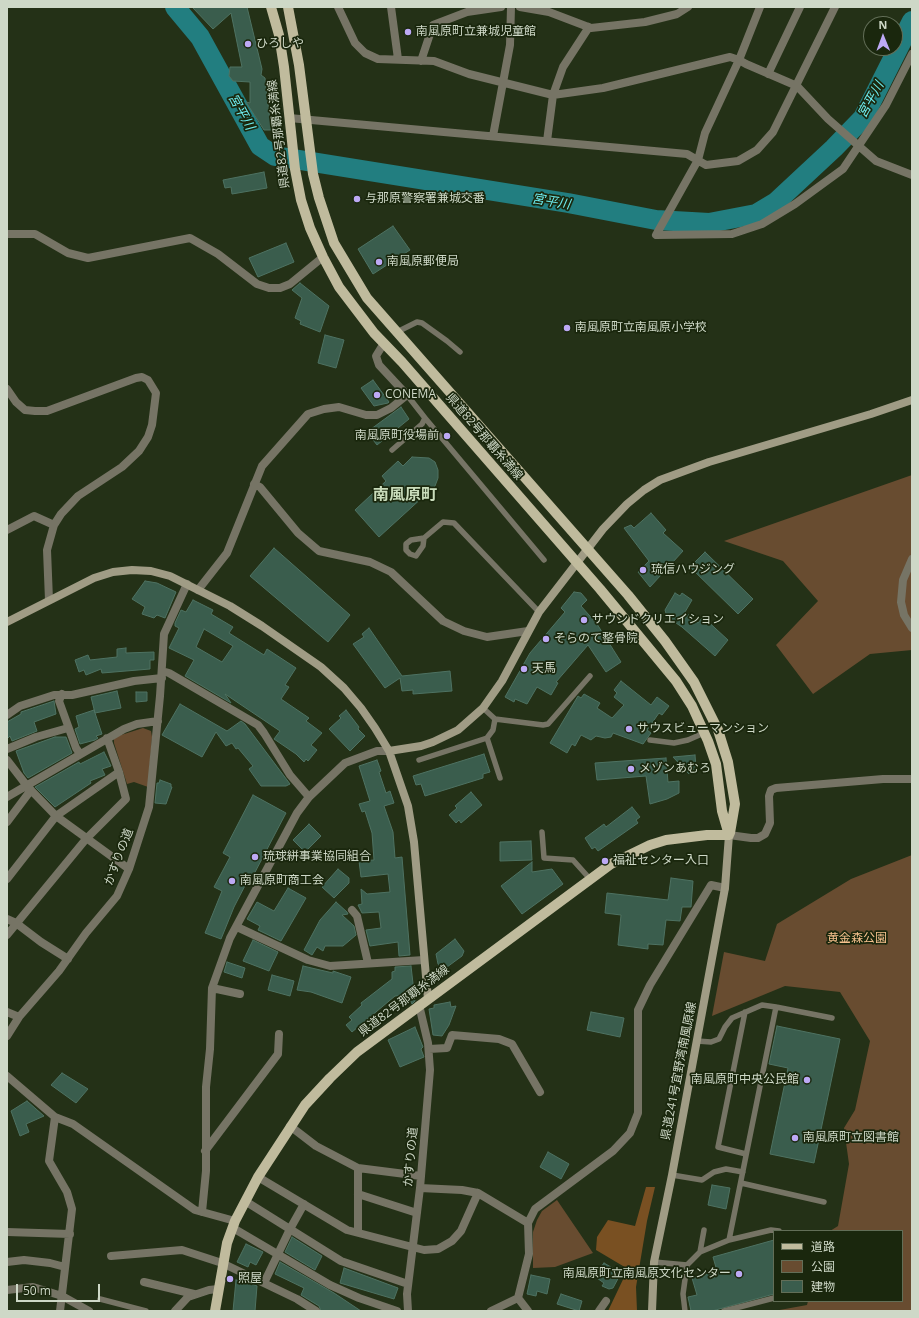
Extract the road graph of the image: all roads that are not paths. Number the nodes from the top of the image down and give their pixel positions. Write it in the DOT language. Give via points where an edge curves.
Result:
graph roads {
  1 [pos="271,7"];
  2 [pos="288,7"];
  3 [pos="338,7"];
  4 [pos="391,7"];
  5 [pos="501,7"];
  6 [pos="511,7"];
  7 [pos="520,7"];
  8 [pos="688,7"];
  9 [pos="760,7"];
  10 [pos="800,7"];
  11 [pos="835,7"];
  12 [pos="588,27"];
  13 [pos="912,54"];
  14 [pos="398,59"];
  15 [pos="739,60"];
  16 [pos="421,61"];
  17 [pos="768,74"];
  18 [pos="503,83"];
  19 [pos="797,86"];
  20 [pos="553,95"];
  21 [pos="289,118"];
  22 [pos="305,119"];
  23 [pos="493,136"];
  24 [pos="547,141"];
  25 [pos="859,148"];
  26 [pos="698,160"];
  27 [pos="912,175"];
  28 [pos="7,234"];
  29 [pos="323,258"];
  30 [pos="397,332"];
  31 [pos="384,343"];
  32 [pos="460,352"];
  33 [pos="7,389"];
  34 [pos="407,395"];
  35 [pos="912,400"];
  36 [pos="425,418"];
  37 [pos="392,450"];
  38 [pos="254,484"];
  39 [pos="54,526"];
  40 [pos="7,530"];
  41 [pos="424,538"];
  42 [pos="588,550"];
  43 [pos="912,559"];
  44 [pos="544,560"];
  45 [pos="577,563"];
  46 [pos="187,584"];
  47 [pos="198,590"];
  48 [pos="49,600"];
  49 [pos="539,612"];
  50 [pos="7,622"];
  51 [pos="912,628"];
  52 [pos="528,631"];
  53 [pos="162,674"];
  54 [pos="590,676"];
  55 [pos="62,694"];
  56 [pos="483,708"];
  57 [pos="7,715"];
  58 [pos="495,719"];
  59 [pos="158,721"];
  60 [pos="68,728"];
  61 [pos="704,733"];
  62 [pos="107,738"];
  63 [pos="487,738"];
  64 [pos="650,740"];
  65 [pos="7,749"];
  66 [pos="389,751"];
  67 [pos="80,754"];
  68 [pos="7,760"];
  69 [pos="419,760"];
  70 [pos="119,772"];
  71 [pos="500,778"];
  72 [pos="912,779"];
  73 [pos="29,788"];
  74 [pos="7,797"];
  75 [pos="309,797"];
  76 [pos="56,816"];
  77 [pos="7,822"];
  78 [pos="542,832"];
  79 [pos="729,835"];
  80 [pos="86,839"];
  81 [pos="129,869"];
  82 [pos="7,879"];
  83 [pos="590,879"];
  84 [pos="725,888"];
  85 [pos="352,910"];
  86 [pos="7,919"];
  87 [pos="16,923"];
  88 [pos="238,927"];
  89 [pos="7,935"];
  90 [pos="68,959"];
  91 [pos="424,960"];
  92 [pos="368,963"];
  93 [pos="212,988"];
  94 [pos="240,994"];
  95 [pos="424,1002"];
  96 [pos="776,1007"];
  97 [pos="7,1012"];
  98 [pos="745,1012"];
  99 [pos="19,1017"];
  100 [pos="832,1018"];
  101 [pos="279,1034"];
  102 [pos="7,1036"];
  103 [pos="697,1041"];
  104 [pos="429,1048"];
  105 [pos="7,1076"];
  106 [pos="540,1092"];
  107 [pos="55,1116"];
  108 [pos="290,1126"];
  109 [pos="205,1151"];
  110 [pos="746,1154"];
  111 [pos="358,1168"];
  112 [pos="743,1172"];
  113 [pos="672,1175"];
  114 [pos="421,1176"];
  115 [pos="258,1177"];
  116 [pos="740,1183"];
  117 [pos="420,1188"];
  118 [pos="358,1194"];
  119 [pos="478,1194"];
  120 [pos="246,1201"];
  121 [pos="824,1202"];
  122 [pos="304,1204"];
  123 [pos="202,1212"];
  124 [pos="417,1213"];
  125 [pos="528,1223"];
  126 [pos="234,1224"];
  127 [pos="290,1229"];
  128 [pos="704,1230"];
  129 [pos="773,1230"];
  130 [pos="7,1232"];
  131 [pos="358,1232"];
  132 [pos="70,1234"];
  133 [pos="729,1240"];
  134 [pos="413,1248"];
  135 [pos="700,1252"];
  136 [pos="278,1255"];
  137 [pos="111,1256"];
  138 [pos="7,1262"];
  139 [pos="654,1262"];
  140 [pos="222,1263"];
  141 [pos="687,1265"];
  142 [pos="65,1267"];
  143 [pos="144,1282"];
  144 [pos="264,1283"];
  145 [pos="408,1284"];
  146 [pos="218,1289"];
  147 [pos="7,1290"];
  148 [pos="194,1294"];
  149 [pos="62,1296"];
  150 [pos="518,1298"];
  151 [pos="773,1298"];
  152 [pos="100,1299"];
  153 [pos="606,1301"];
  154 [pos="60,1311"];
  155 [pos="89,1311"];
  156 [pos="146,1311"];
  157 [pos="175,1311"];
  158 [pos="215,1311"];
  159 [pos="316,1311"];
  160 [pos="397,1311"];
  161 [pos="408,1311"];
  162 [pos="492,1311"];
  163 [pos="528,1311"];
  164 [pos="599,1311"];
  165 [pos="652,1311"];
  166 [pos="685,1311"];
  167 [pos="724,1311"];
  1 -- 21 [label="main road, 県道82号那覇糸満線" via="279,35"];
  2 -- 22 [label="main road, 県道82号那覇糸満線" via="299,65"];
  3 -- 14 [label="street" via="355,43 365,53 378,59"];
  4 -- 14 [label="street"];
  5 -- 16 [label="street" via="467,12 432,25"];
  6 -- 18 [label="street" via="510,45"];
  7 -- 12 [label="street" via="549,12"];
  8 -- 12 [label="street" via="677,14 645,22"];
  9 -- 15 [label="street"];
  10 -- 17 [label="street"];
  11 -- 19 [label="street"];
  12 -- 20 [label="street" via="563,67"];
  13 -- 25 [label="street" via="886,105"];
  14 -- 16 [label="street"];
  15 -- 17 [label="street"];
  15 -- 20 [label="street" via="730,57 603,88"];
  15 -- 26 [label="street" via="705,133"];
  16 -- 18 [label="street" via="434,61"];
  17 -- 19 [label="street"];
  18 -- 20 [label="street"];
  18 -- 23 [label="street"];
  19 -- 25 [label="street"];
  19 -- 26 [label="street" via="773,132 757,150 738,161 706,165"];
  20 -- 24 [label="street"];
  21 -- 22 [label="street"];
  21 -- 29 [label="main road, 県道82号那覇糸満線" via="295,169 307,221"];
  22 -- 23 [label="street"];
  22 -- 30 [label="main road, 県道82号那覇糸満線" via="313,174 334,243 367,298"];
  23 -- 24 [label="street"];
  24 -- 26 [label="street" via="686,154"];
  25 -- 26 [label="street" via="843,170 762,224 732,234 656,235"];
  25 -- 27 [label="street" via="876,161"];
  28 -- 29 [label="street" via="35,234 68,253 88,258 190,238 218,254 257,284 269,288 280,288 290,284"];
  29 -- 31 [label="main road, 県道82号那覇糸満線" via="358,313"];
  30 -- 32 [label="lane" via="417,322 422,323"];
  30 -- 42 [label="main road, 県道82号那覇糸満線"];
  31 -- 34 [label="street" via="376,356 379,366"];
  31 -- 45 [label="main road, 県道82号那覇糸満線"];
  33 -- 39 [label="street" via="25,410 35,411 47,411 142,377 148,380 156,393 152,425 148,438 139,451 122,467 78,496 61,514"];
  34 -- 36 [label="lane"];
  34 -- 38 [label="street" via="377,415 366,415 340,407 308,414 262,466"];
  35 -- 42 [label="street" via="708,462 660,480 627,504 603,529"];
  36 -- 37 [label="lane" via="422,424"];
  36 -- 44 [label="lane"];
  38 -- 47 [label="street" via="227,553"];
  38 -- 52 [label="street" via="260,487 298,533 319,551 370,562 392,572 443,621 464,631 487,637"];
  39 -- 40 [label="street" via="34,516"];
  39 -- 48 [label="street" via="47,550"];
  41 -- 49 [label="lane" via="442,522 454,523"];
  42 -- 45 [label="street"];
  42 -- 79 [label="main road, 県道82号那覇糸満線" via="665,641 707,705 718,730 734,787 735,810"];
  43 -- 51 [label="street" via="903,580 901,602 904,615"];
  45 -- 49 [label="street"];
  45 -- 61 [label="main road, 県道82号那覇糸満線" via="676,681 692,706"];
  46 -- 47 [label="street"];
  46 -- 48 [label="street" via="151,571 112,572"];
  46 -- 53 [label="street, かすりの道" via="164,634"];
  47 -- 66 [label="street" via="262,626 321,667 362,708"];
  48 -- 50 [label="street"];
  49 -- 52 [label="street"];
  52 -- 56 [label="street" via="502,681"];
  53 -- 55 [label="street" via="72,695"];
  53 -- 59 [label="street, かすりの道"];
  53 -- 75 [label="street" via="169,673 258,725 290,775"];
  54 -- 58 [label="lane" via="548,724"];
  55 -- 57 [label="street" via="20,706"];
  55 -- 60 [label="street" via="60,701"];
  56 -- 58 [label="lane"];
  56 -- 66 [label="street" via="458,730 433,742"];
  58 -- 63 [label="lane" via="493,730"];
  59 -- 62 [label="street" via="137,724"];
  59 -- 81 [label="street, かすりの道" via="149,807"];
  60 -- 65 [label="street"];
  60 -- 67 [label="street"];
  61 -- 64 [label="lane" via="674,743"];
  61 -- 79 [label="main road, 県道82号那覇糸満線" via="716,764 722,811"];
  62 -- 67 [label="street"];
  62 -- 70 [label="street"];
  63 -- 69 [label="lane"];
  63 -- 71 [label="lane"];
  66 -- 75 [label="street" via="377,751 345,763"];
  66 -- 91 [label="street" via="408,806"];
  67 -- 73 [label="street"];
  68 -- 73 [label="street"];
  70 -- 76 [label="street"];
  70 -- 80 [label="street" via="126,799"];
  72 -- 79 [label="street" via="776,788 771,790 769,796 770,824 765,834 758,838"];
  73 -- 74 [label="street"];
  73 -- 76 [label="street"];
  73 -- 77 [label="street"];
  75 -- 88 [label="street" via="297,813"];
  76 -- 80 [label="street"];
  76 -- 82 [label="street"];
  78 -- 83 [label="lane" via="544,858 573,860"];
  79 -- 83 [label="main road, 県道82号那覇糸満線" via="666,840 650,845 611,864"];
  79 -- 84 [label="street, 県道241号宜野湾南風原線"];
  80 -- 81 [label="street"];
  80 -- 87 [label="street"];
  81 -- 90 [label="street, かすりの道" via="117,896"];
  83 -- 95 [label="main road, 県道82号那覇糸満線"];
  84 -- 103 [label="street, 県道241号宜野湾南風原線"];
  84 -- 125 [label="street" via="711,885 650,984 638,1010 638,1113 630,1133 613,1151 535,1209"];
  85 -- 92 [label="street" via="357,916"];
  86 -- 87 [label="street"];
  87 -- 89 [label="street"];
  87 -- 90 [label="street"];
  88 -- 92 [label="street" via="308,960 330,966"];
  88 -- 93 [label="street" via="230,938"];
  90 -- 99 [label="street, かすりの道"];
  91 -- 92 [label="street"];
  91 -- 95 [label="street"];
  93 -- 94 [label="street"];
  93 -- 109 [label="street"];
  95 -- 104 [label="street, かすりの道"];
  95 -- 108 [label="main road, 県道82号那覇糸満線" via="357,1052 305,1105"];
  96 -- 98 [label="lane" via="762,1005"];
  96 -- 100 [label="lane"];
  96 -- 110 [label="lane"];
  97 -- 99 [label="street"];
  98 -- 103 [label="lane" via="732,1018 719,1039 711,1042"];
  98 -- 110 [label="lane" via="718,1147"];
  99 -- 102 [label="street, かすりの道"];
  101 -- 109 [label="street" via="278,1054"];
  103 -- 113 [label="street, 県道241号宜野湾南風原線"];
  104 -- 106 [label="street" via="447,1048 452,1035 499,1039 512,1044"];
  104 -- 114 [label="street, かすりの道" via="430,1070"];
  105 -- 107 [label="street"];
  107 -- 123 [label="street" via="73,1124 194,1210"];
  107 -- 132 [label="street" via="49,1161 67,1192 72,1209"];
  108 -- 111 [label="street" via="316,1146"];
  108 -- 115 [label="main road, 県道82号那覇糸満線"];
  109 -- 123 [label="street"];
  110 -- 112 [label="lane"];
  111 -- 114 [label="street"];
  111 -- 118 [label="street"];
  112 -- 113 [label="lane" via="726,1168 702,1180"];
  112 -- 116 [label="lane"];
  113 -- 139 [label="street, 県道241号宜野湾南風原線"];
  114 -- 117 [label="street, かすりの道"];
  115 -- 120 [label="main road, 県道82号那覇糸満線"];
  115 -- 122 [label="street"];
  116 -- 121 [label="lane"];
  116 -- 133 [label="lane"];
  117 -- 119 [label="street" via="462,1190"];
  117 -- 124 [label="street, かすりの道"];
  118 -- 124 [label="street"];
  118 -- 131 [label="street"];
  119 -- 125 [label="street"];
  119 -- 134 [label="street" via="461,1231 452,1241 438,1249"];
  120 -- 126 [label="main road, 県道82号那覇糸満線"];
  120 -- 127 [label="street"];
  122 -- 127 [label="street"];
  122 -- 131 [label="street" via="347,1230"];
  123 -- 126 [label="street"];
  124 -- 134 [label="street, かすりの道"];
  125 -- 150 [label="street" via="529,1254"];
  126 -- 136 [label="street"];
  126 -- 140 [label="main road, 県道82号那覇糸満線"];
  127 -- 136 [label="street"];
  127 -- 145 [label="street" via="341,1261"];
  128 -- 135 [label="lane"];
  129 -- 133 [label="lane"];
  130 -- 132 [label="street"];
  131 -- 134 [label="street"];
  132 -- 142 [label="street"];
  133 -- 135 [label="lane"];
  134 -- 145 [label="street, かすりの道"];
  135 -- 141 [label="lane"];
  136 -- 144 [label="street"];
  136 -- 160 [label="street" via="330,1285"];
  137 -- 140 [label="street" via="182,1250"];
  138 -- 142 [label="street" via="24,1260"];
  139 -- 141 [label="lane"];
  139 -- 165 [label="street, 県道241号宜野湾南風原線"];
  140 -- 144 [label="street"];
  140 -- 146 [label="main road, 県道82号那覇糸満線"];
  141 -- 166 [label="lane" via="683,1294"];
  142 -- 149 [label="street"];
  143 -- 148 [label="street"];
  144 -- 159 [label="street"];
  145 -- 161 [label="street, かすりの道"];
  146 -- 148 [label="street"];
  146 -- 158 [label="main road, 県道82号那覇糸満線"];
  147 -- 149 [label="street" via="33,1287"];
  148 -- 157 [label="street"];
  149 -- 154 [label="street"];
  149 -- 155 [label="street"];
  150 -- 162 [label="street"];
  150 -- 163 [label="street"];
  151 -- 167 [label="lane"];
  152 -- 156 [label="lane"];
  153 -- 164 [label="street"];
}
